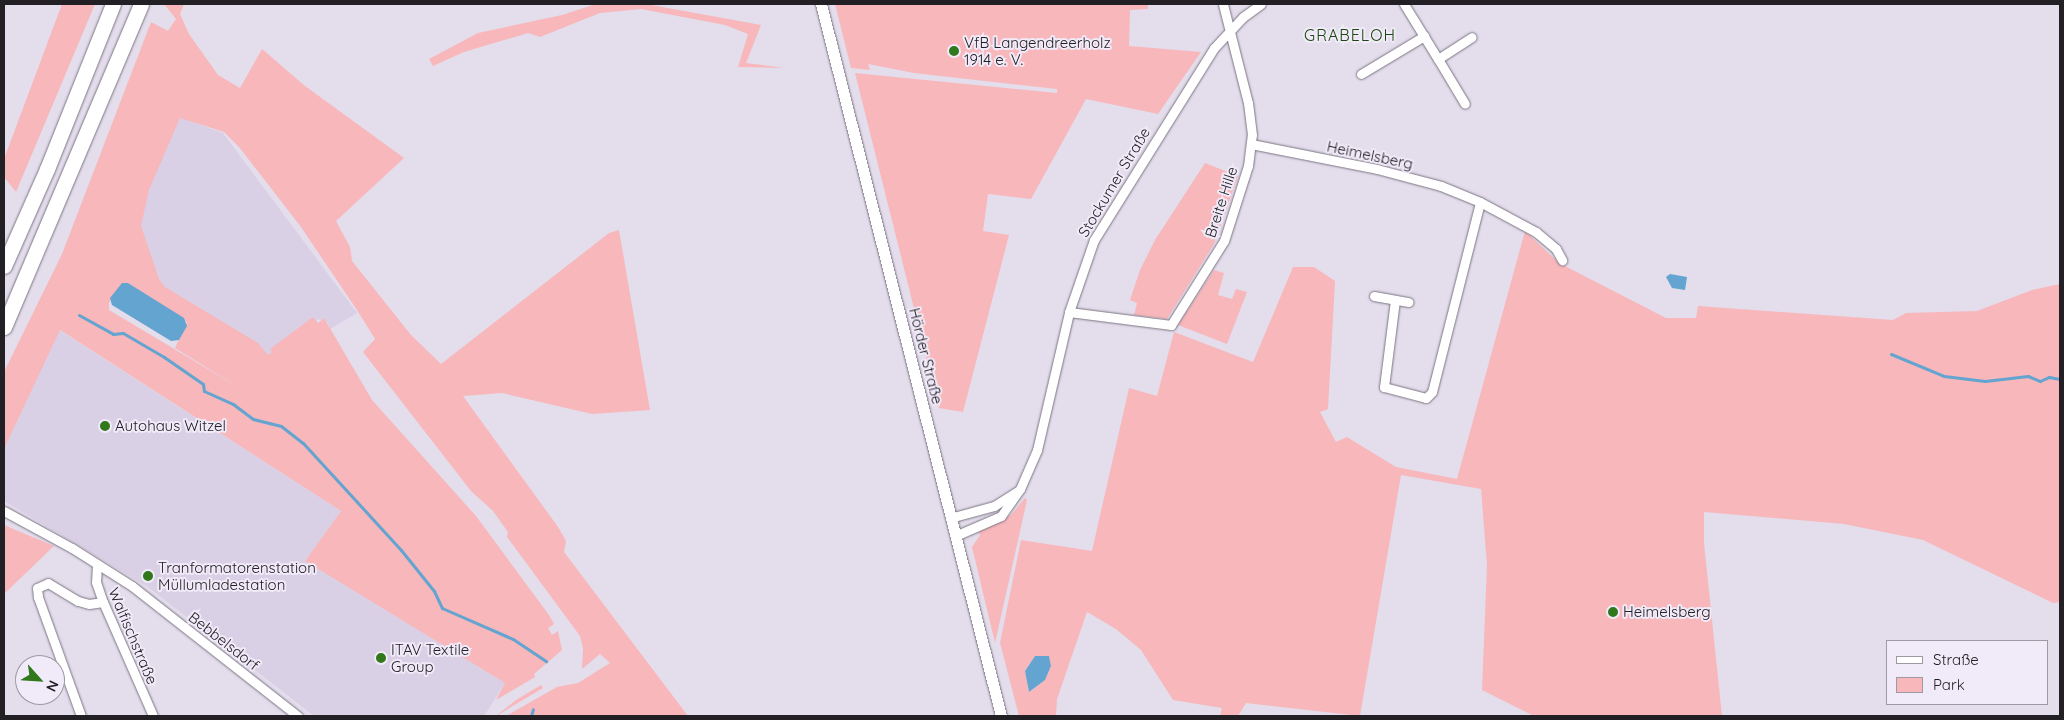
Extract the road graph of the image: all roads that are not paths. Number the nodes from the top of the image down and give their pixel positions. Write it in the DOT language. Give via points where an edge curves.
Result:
graph roads {
  1 [pos="113,4"];
  2 [pos="141,4"];
  3 [pos="821,4"];
  4 [pos="1223,4"];
  5 [pos="1261,4"];
  6 [pos="1404,4"];
  7 [pos="1229,31"];
  8 [pos="1424,36"];
  9 [pos="1472,37"];
  10 [pos="1438,59"];
  11 [pos="1361,74"];
  12 [pos="1465,104"];
  13 [pos="1251,144"];
  14 [pos="1480,202"];
  15 [pos="1562,260"];
  16 [pos="4,266"];
  17 [pos="1374,296"];
  18 [pos="1395,300"];
  19 [pos="1408,302"];
  20 [pos="1069,312"];
  21 [pos="4,327"];
  22 [pos="1020,490"];
  23 [pos="4,511"];
  24 [pos="950,518"];
  25 [pos="955,536"];
  26 [pos="97,564"];
  27 [pos="102,602"];
  28 [pos="81,716"];
  29 [pos="153,716"];
  30 [pos="298,716"];
  31 [pos="1001,716"];
  1 -- 16 [label="highway"];
  2 -- 21 [label="highway"];
  3 -- 24 [label="main road, Hörder Straße"];
  4 -- 7 [label="street, Breite Hille"];
  5 -- 7 [label="street, Stockumer Straße"];
  6 -- 8 [label="street"];
  7 -- 13 [label="street, Breite Hille" via="1248,103"];
  7 -- 20 [label="street, Stockumer Straße" via="1206,59 1102,224 1079,278"];
  8 -- 10 [label="street"];
  8 -- 11 [label="street"];
  9 -- 10 [label="street"];
  10 -- 12 [label="street"];
  13 -- 14 [label="street, Heimelsberg" via="1412,177"];
  13 -- 20 [label="street, Breite Hille" via="1224,241 1171,325"];
  14 -- 15 [label="street, Heimelsberg" via="1536,232 1556,249"];
  14 -- 18 [label="street" via="1428,398 1384,386"];
  17 -- 18 [label="street"];
  18 -- 19 [label="street"];
  20 -- 22 [label="street, Stockumer Straße" via="1037,450"];
  22 -- 24 [label="street" via="994,506"];
  22 -- 25 [label="street, Stockumer Straße" via="1001,516"];
  23 -- 26 [label="street, Bebbelsdorf"];
  24 -- 25 [label="main road, Hörder Straße"];
  25 -- 31 [label="main road, Hörder Straße"];
  26 -- 27 [label="street, Walfischstraße" via="96,582"];
  26 -- 30 [label="street, Bebbelsdorf" via="132,586"];
  27 -- 28 [label="street" via="89,604 78,601 48,583 38,588 38,597"];
  27 -- 29 [label="street, Walfischstraße"];
}
